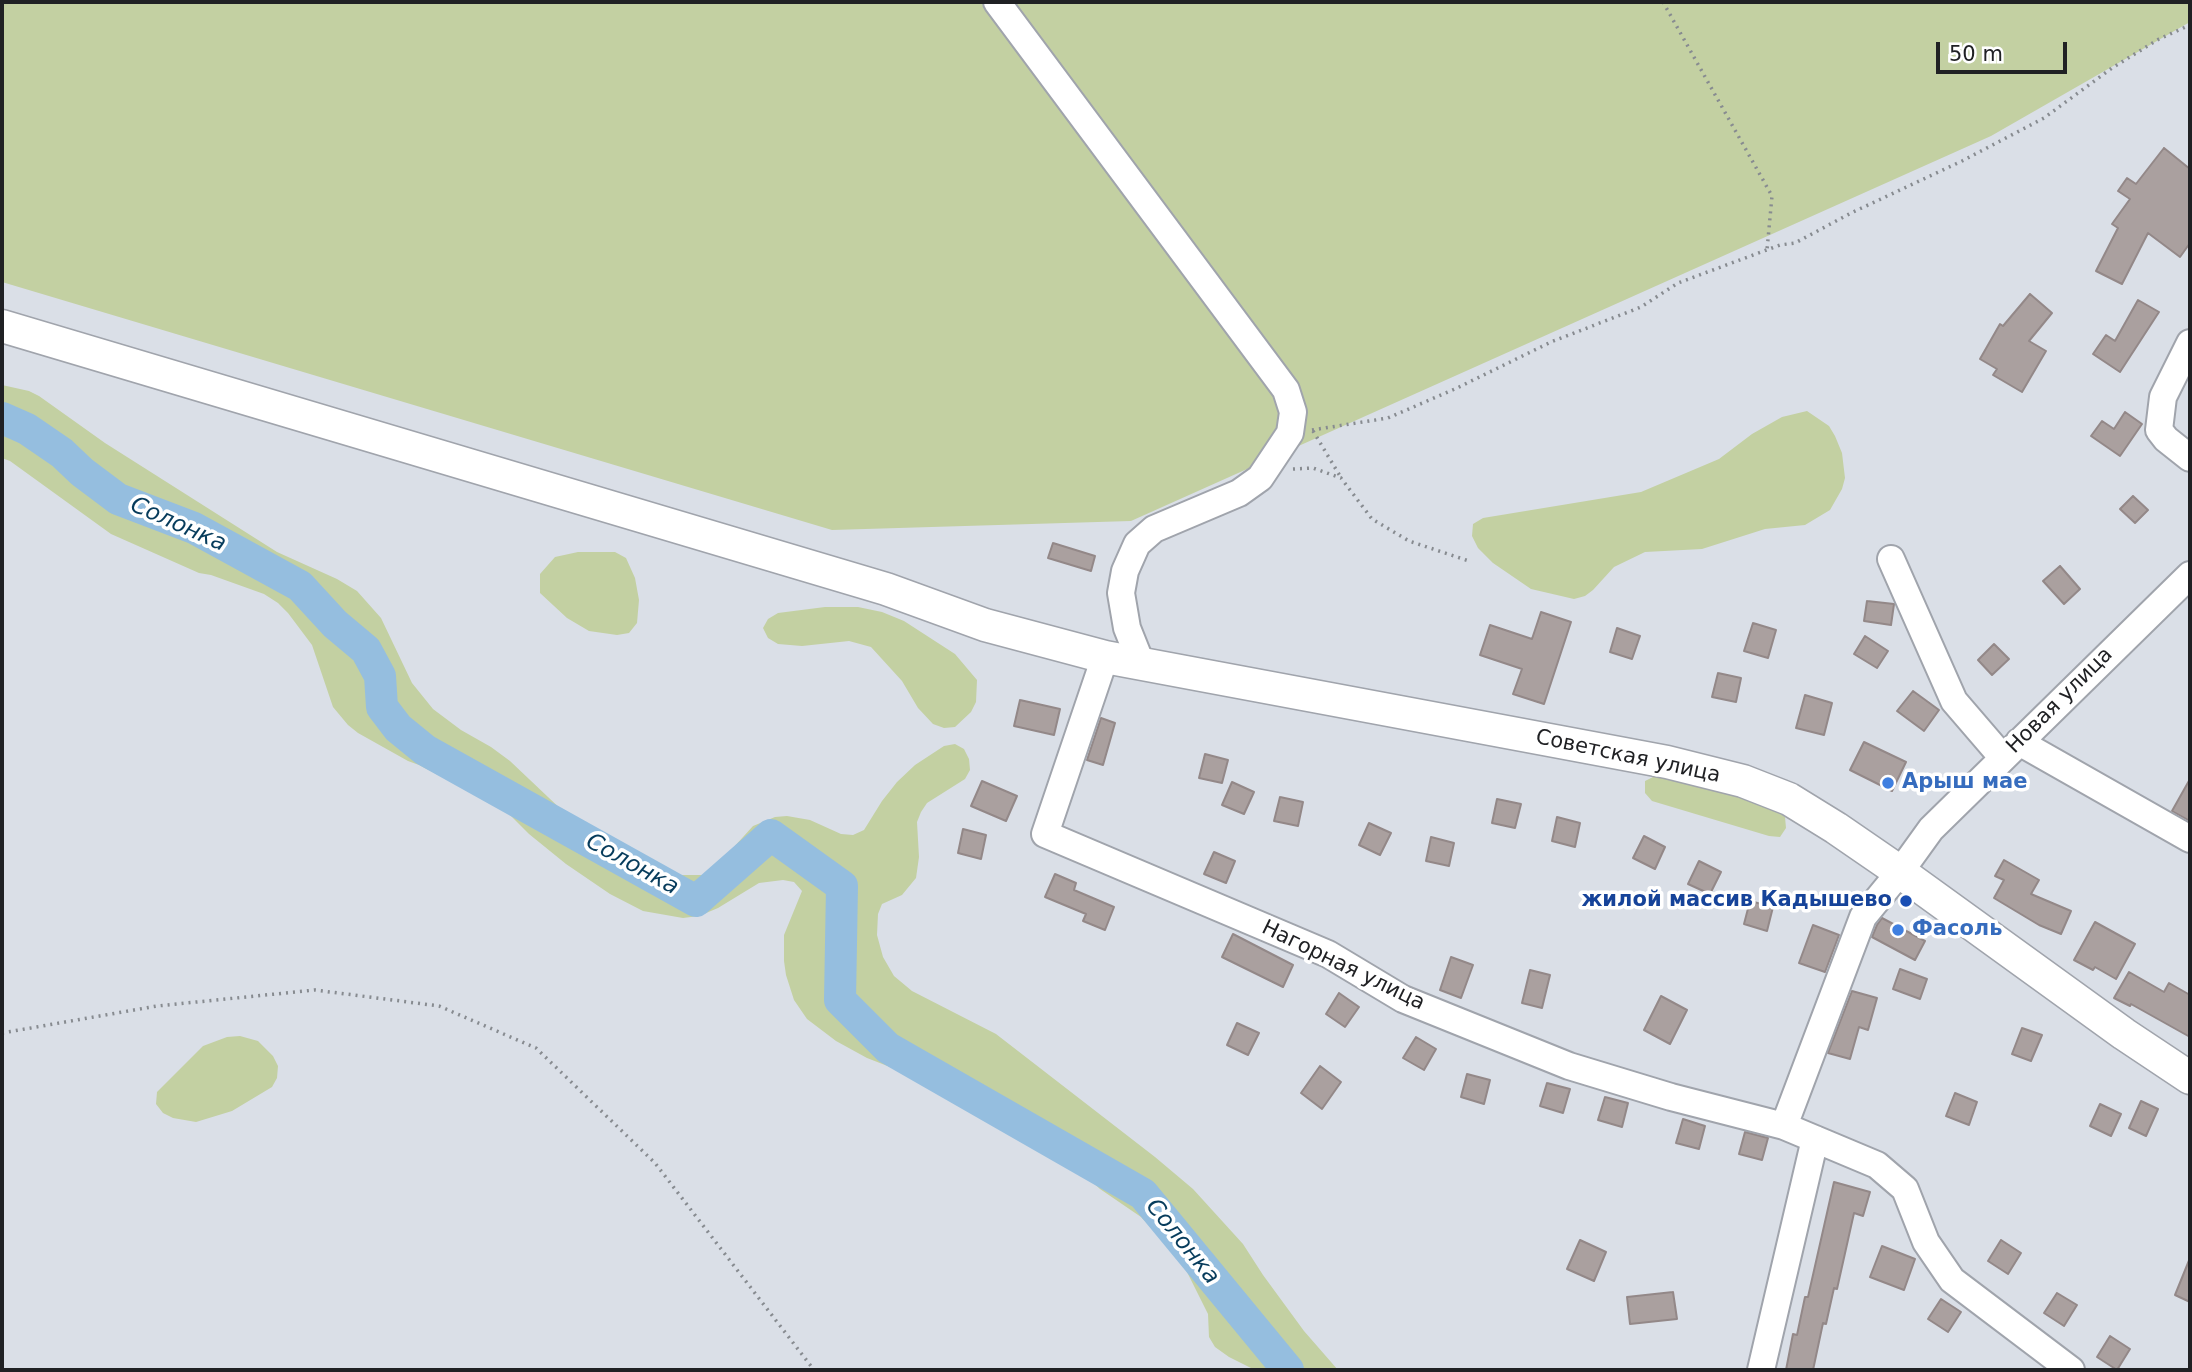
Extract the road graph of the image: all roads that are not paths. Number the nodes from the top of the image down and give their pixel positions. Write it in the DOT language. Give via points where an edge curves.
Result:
graph roads {
  1 [pos="997,2"];
  2 [pos="2,326"];
  3 [pos="2190,343"];
  4 [pos="2190,458"];
  5 [pos="1891,559"];
  6 [pos="2190,575"];
  7 [pos="1105,657"];
  8 [pos="1142,663"];
  9 [pos="2011,750"];
  10 [pos="2190,839"];
  11 [pos="1900,872"];
  12 [pos="2190,1078"];
  13 [pos="1784,1126"];
  14 [pos="1815,1139"];
  15 [pos="1761,1370"];
  16 [pos="2071,1370"];
  1 -- 8 [label="street" via="1286,390 1301,432 1261,478 1239,493 1154,529 1137,544 1121,593 1127,628"];
  2 -- 7 [label="main road, Советская улица" via="886,589 985,625"];
  3 -- 4 [label="street" via="2163,397 2159,430"];
  5 -- 9 [label="street" via="1954,701"];
  6 -- 9 [label="street, Новая улица"];
  7 -- 8 [label="main road, Советская улица"];
  7 -- 13 [label="street, Нагорная улица" via="1045,834 1328,954 1403,999 1569,1066"];
  8 -- 11 [label="main road, Советская улица" via="1667,762 1743,781 1789,799"];
  9 -- 10 [label="street"];
  9 -- 11 [label="street, Новая улица" via="1931,829"];
  11 -- 12 [label="main road, Советская улица"];
  11 -- 13 [label="street, Новая улица" via="1863,916"];
  13 -- 14 [label="street"];
  14 -- 15 [label="street"];
  14 -- 16 [label="street" via="1877,1165 1905,1189 1926,1242 1952,1280"];
}
